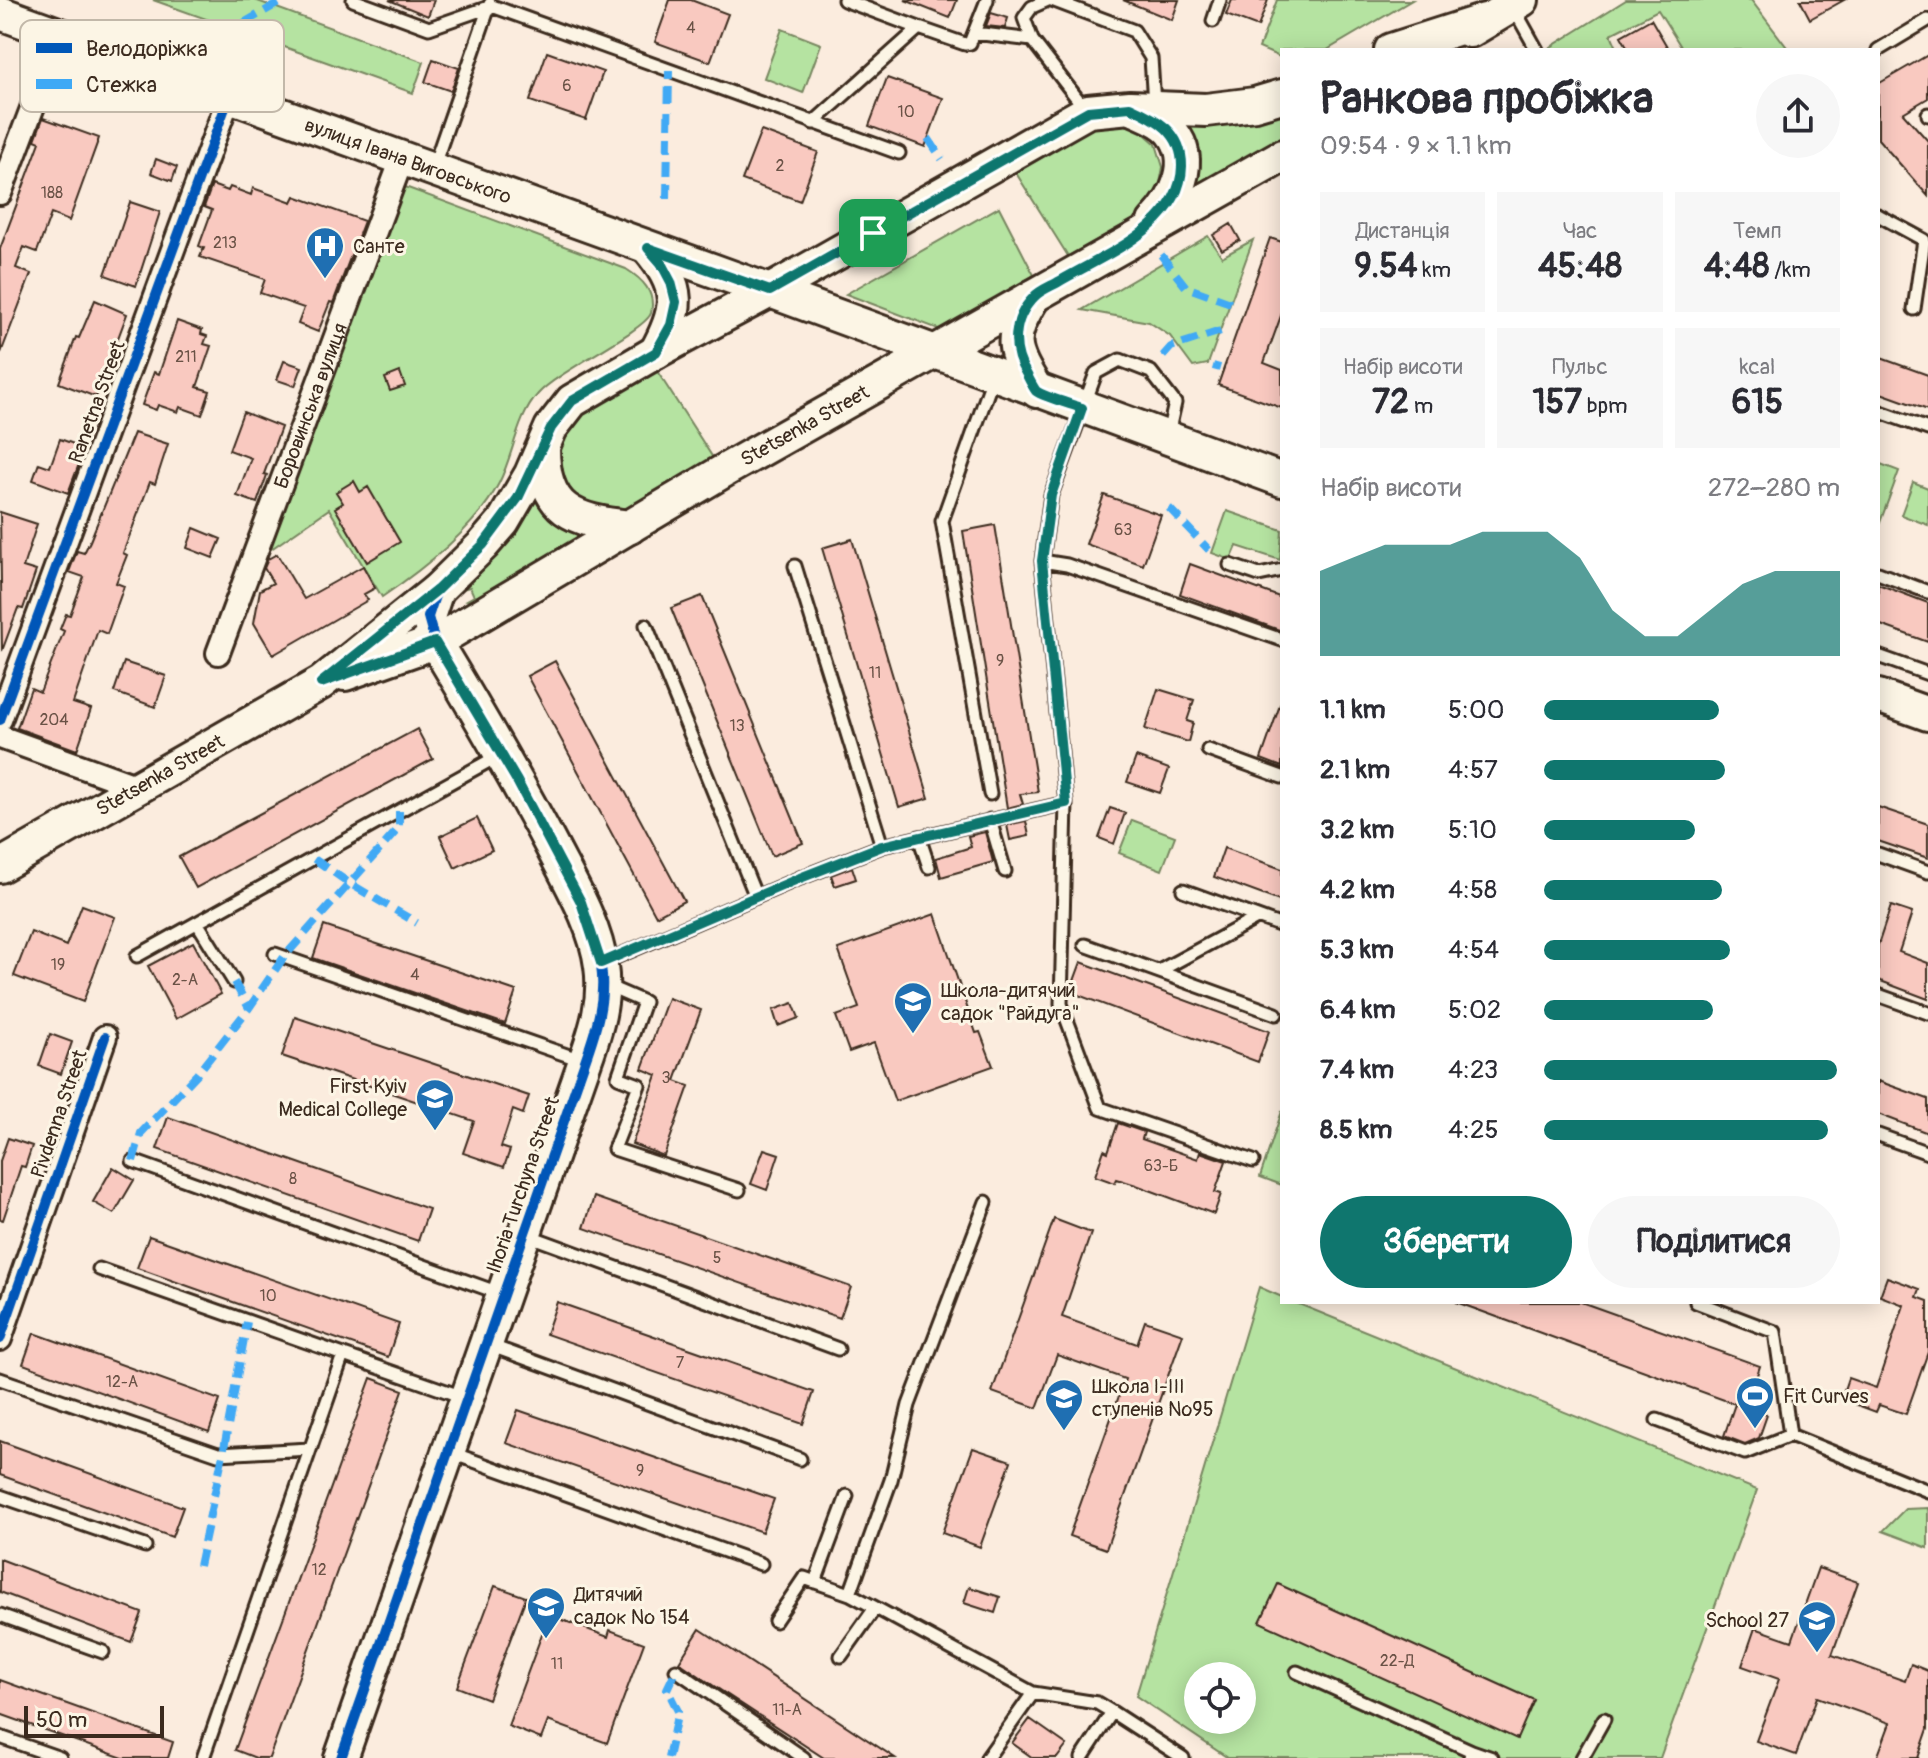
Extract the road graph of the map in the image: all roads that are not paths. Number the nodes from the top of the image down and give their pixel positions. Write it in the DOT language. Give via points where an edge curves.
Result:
graph roads {
  1 [pos="353,0"];
  2 [pos="844,0"];
  3 [pos="987,0"];
  4 [pos="1050,0"];
  5 [pos="1220,0"];
  6 [pos="490,3"];
  7 [pos="1520,8"];
  8 [pos="0,13"];
  9 [pos="20,20"];
  10 [pos="1485,20"];
  11 [pos="1928,20"];
  12 [pos="1213,21"];
  13 [pos="919,28"];
  14 [pos="974,33"];
  15 [pos="1032,40"];
  16 [pos="1397,48"];
  17 [pos="1445,48"];
  18 [pos="1536,48"];
  19 [pos="1880,49"];
  20 [pos="1280,97"];
  21 [pos="1142,108"];
  22 [pos="1088,111"];
  23 [pos="31,112"];
  24 [pos="223,112"];
  25 [pos="271,112"];
  26 [pos="813,123"];
  27 [pos="899,153"];
  28 [pos="1280,157"];
  29 [pos="402,159"];
  30 [pos="432,170"];
  31 [pos="0,193"];
  32 [pos="1880,216"];
  33 [pos="1143,233"];
  34 [pos="648,248"];
  35 [pos="770,291"];
  36 [pos="1034,296"];
  37 [pos="1914,309"];
  38 [pos="656,352"];
  39 [pos="933,352"];
  40 [pos="994,375"];
  41 [pos="1037,391"];
  42 [pos="1082,408"];
  43 [pos="1880,412"];
  44 [pos="1928,429"];
  45 [pos="1167,439"];
  46 [pos="543,447"];
  47 [pos="1280,479"];
  48 [pos="630,527"];
  49 [pos="1042,561"];
  50 [pos="1230,565"];
  51 [pos="795,566"];
  52 [pos="1280,570"];
  53 [pos="1880,574"];
  54 [pos="437,590"];
  55 [pos="1928,592"];
  56 [pos="646,625"];
  57 [pos="1280,639"];
  58 [pos="435,642"];
  59 [pos="218,653"];
  60 [pos="1880,657"];
  61 [pos="1928,674"];
  62 [pos="321,683"];
  63 [pos="1880,697"];
  64 [pos="1928,714"];
  65 [pos="0,720"];
  66 [pos="0,737"];
  67 [pos="1208,750"];
  68 [pos="502,754"];
  69 [pos="1280,776"];
  70 [pos="138,787"];
  71 [pos="990,794"];
  72 [pos="1066,803"];
  73 [pos="990,820"];
  74 [pos="919,837"];
  75 [pos="882,846"];
  76 [pos="1880,855"];
  77 [pos="0,866"];
  78 [pos="929,867"];
  79 [pos="1005,871"];
  80 [pos="1928,872"];
  81 [pos="1183,890"];
  82 [pos="756,897"];
  83 [pos="1257,918"];
  84 [pos="198,924"];
  85 [pos="1280,925"];
  86 [pos="1085,945"];
  87 [pos="275,954"];
  88 [pos="137,956"];
  89 [pos="1159,971"];
  90 [pos="602,973"];
  91 [pos="234,982"];
  92 [pos="1880,996"];
  93 [pos="1928,1013"];
  94 [pos="1276,1014"];
  95 [pos="105,1037"];
  96 [pos="585,1061"];
  97 [pos="1880,1136"];
  98 [pos="1928,1153"];
  99 [pos="133,1161"];
  100 [pos="1253,1161"];
  101 [pos="739,1190"];
  102 [pos="986,1202"];
  103 [pos="525,1234"];
  104 [pos="99,1269"];
  105 [pos="503,1295"];
  106 [pos="1701,1304"];
  107 [pos="0,1339"];
  108 [pos="486,1344"];
  109 [pos="838,1349"];
  110 [pos="343,1355"];
  111 [pos="0,1379"];
  112 [pos="467,1399"];
  113 [pos="1657,1420"];
  114 [pos="1790,1435"];
  115 [pos="310,1449"];
  116 [pos="449,1452"];
  117 [pos="800,1459"];
  118 [pos="1928,1491"];
  119 [pos="0,1496"];
  120 [pos="847,1496"];
  121 [pos="145,1546"];
  122 [pos="761,1564"];
  123 [pos="815,1582"];
  124 [pos="850,1594"];
  125 [pos="875,1608"];
  126 [pos="0,1615"];
  127 [pos="775,1621"];
  128 [pos="103,1652"];
  129 [pos="841,1656"];
  130 [pos="676,1670"];
  131 [pos="1297,1672"];
  132 [pos="1033,1693"];
  133 [pos="1112,1712"];
  134 [pos="1604,1719"];
  135 [pos="0,1737"];
  136 [pos="1471,1755"];
  137 [pos="60,1758"];
  138 [pos="203,1758"];
  139 [pos="341,1758"];
  140 [pos="804,1758"];
  141 [pos="987,1758"];
  142 [pos="1082,1758"];
  143 [pos="1183,1758"];
  144 [pos="1492,1758"];
  145 [pos="1582,1758"];
  1 -- 6 [label="lane" via="429,28"];
  2 -- 13 [label="lane"];
  3 -- 14 [label="lane"];
  4 -- 15 [label="lane" via="1032,7 1024,18"];
  4 -- 21 [label="lane" via="1134,31 1151,58"];
  5 -- 12 [label="lane"];
  6 -- 26 [label="lane"];
  6 -- 30 [label="lane"];
  7 -- 10 [label="main road"];
  7 -- 18 [label="lane"];
  8 -- 9 [label="main road, вулиця Івана Виговського"];
  10 -- 16 [label="main road"];
  10 -- 17 [label="main road"];
  11 -- 19 [label="lane"];
  13 -- 14 [label="lane" via="965,44"];
  13 -- 26 [label="lane"];
  14 -- 15 [label="lane"];
  15 -- 22 [label="lane"];
  20 -- 21 [label="main road, Stetsenka Street" via="1206,110"];
  21 -- 22 [label="main road, Stetsenka Street"];
  21 -- 33 [label="main road" via="1173,132 1182,154 1182,180 1169,205"];
  22 -- 35 [label="main road, Stetsenka Street"];
  23 -- 31 [label="street"];
  24 -- 65 [label="street, Ranetna Street"];
  25 -- 29 [label="main road, вулиця Івана Виговського"];
  26 -- 27 [label="lane"];
  28 -- 33 [label="main road, Stetsenka Street"];
  29 -- 30 [label="main road, вулиця Івана Виговського"];
  29 -- 59 [label="street, Боровинська вулиця"];
  30 -- 34 [label="main road, вулиця Івана Виговського"];
  32 -- 37 [label="lane" via="1924,240"];
  33 -- 36 [label="main road, Stetsenka Street"];
  34 -- 35 [label="main road, вулиця Івана Виговського"];
  34 -- 38 [label="main road" via="671,282 676,302"];
  35 -- 38 [label="main road, Stetsenka Street"];
  35 -- 39 [label="main road, вулиця Івана Виговського"];
  36 -- 39 [label="main road, Stetsenka Street"];
  36 -- 41 [label="main road" via="1017,323 1015,346"];
  38 -- 46 [label="main road, Stetsenka Street" via="572,401"];
  39 -- 40 [label="main road, вулиця Івана Виговського"];
  39 -- 48 [label="main road, Stetsenka Street"];
  40 -- 41 [label="main road, вулиця Івана Виговського"];
  40 -- 71 [label="lane" via="942,521"];
  41 -- 42 [label="main road, вулиця Івана Виговського"];
  42 -- 45 [label="main road, вулиця Івана Виговського"];
  42 -- 45 [label="lane" via="1096,373 1120,360 1151,372 1175,403"];
  42 -- 49 [label="lane" via="1051,495"];
  43 -- 44 [label="lane"];
  45 -- 47 [label="main road, вулиця Івана Виговського"];
  46 -- 48 [label="main road" via="548,488 560,506 577,518"];
  46 -- 54 [label="main road, Stetsenka Street" via="503,522"];
  48 -- 58 [label="main road, Stetsenka Street"];
  49 -- 57 [label="lane" via="1067,565"];
  49 -- 72 [label="lane"];
  50 -- 52 [label="lane" via="1259,575"];
  51 -- 75 [label="lane"];
  53 -- 55 [label="lane"];
  54 -- 58 [label="main road" via="428,617"];
  54 -- 62 [label="main road, Stetsenka Street"];
  56 -- 82 [label="lane"];
  58 -- 62 [label="main road, Stetsenka Street"];
  58 -- 68 [label="main road, Ihoria Turchyna Street"];
  60 -- 61 [label="lane"];
  62 -- 70 [label="main road, Stetsenka Street"];
  63 -- 64 [label="main road"];
  66 -- 70 [label="street"];
  67 -- 69 [label="lane"];
  68 -- 84 [label="lane"];
  68 -- 90 [label="main road, Ihoria Turchyna Street" via="581,902"];
  70 -- 77 [label="main road, Stetsenka Street"];
  72 -- 73 [label="lane"];
  72 -- 100 [label="lane" via="1061,1004 1100,1108"];
  73 -- 74 [label="lane"];
  73 -- 79 [label="lane"];
  74 -- 75 [label="lane"];
  74 -- 78 [label="lane"];
  75 -- 82 [label="lane"];
  76 -- 80 [label="lane"];
  81 -- 83 [label="lane"];
  82 -- 90 [label="lane"];
  83 -- 85 [label="lane"];
  83 -- 89 [label="lane"];
  84 -- 88 [label="lane"];
  84 -- 91 [label="lane"];
  86 -- 89 [label="lane"];
  87 -- 96 [label="lane"];
  89 -- 94 [label="lane"];
  90 -- 96 [label="main road, Ihoria Turchyna Street" via="597,1027"];
  90 -- 101 [label="lane" via="644,1002 618,1077 639,1085 614,1149"];
  92 -- 93 [label="lane"];
  95 -- 107 [label="street, Pivdenna Street"];
  96 -- 103 [label="main road, Ihoria Turchyna Street"];
  97 -- 98 [label="lane"];
  99 -- 105 [label="lane"];
  102 -- 124 [label="lane" via="909,1405 891,1480"];
  103 -- 105 [label="main road, Ihoria Turchyna Street"];
  103 -- 109 [label="lane"];
  104 -- 110 [label="lane"];
  105 -- 108 [label="main road, Ihoria Turchyna Street"];
  106 -- 114 [label="lane" via="1775,1332"];
  108 -- 112 [label="main road, Ihoria Turchyna Street"];
  108 -- 117 [label="lane"];
  110 -- 112 [label="lane"];
  110 -- 115 [label="lane"];
  111 -- 115 [label="lane" via="218,1454"];
  112 -- 116 [label="main road, Ihoria Turchyna Street"];
  113 -- 114 [label="lane" via="1745,1453"];
  114 -- 118 [label="lane"];
  115 -- 138 [label="lane"];
  116 -- 122 [label="lane"];
  116 -- 139 [label="main road, Ihoria Turchyna Street"];
  119 -- 121 [label="lane"];
  120 -- 123 [label="lane"];
  123 -- 124 [label="lane"];
  123 -- 127 [label="lane" via="804,1578"];
  124 -- 125 [label="lane"];
  125 -- 129 [label="lane"];
  125 -- 132 [label="lane"];
  126 -- 128 [label="lane"];
  130 -- 140 [label="lane"];
  131 -- 136 [label="lane"];
  132 -- 133 [label="lane" via="1097,1703"];
  132 -- 141 [label="lane"];
  133 -- 142 [label="lane"];
  133 -- 143 [label="lane"];
  134 -- 145 [label="lane"];
  135 -- 137 [label="lane"];
  136 -- 144 [label="lane"];
}
